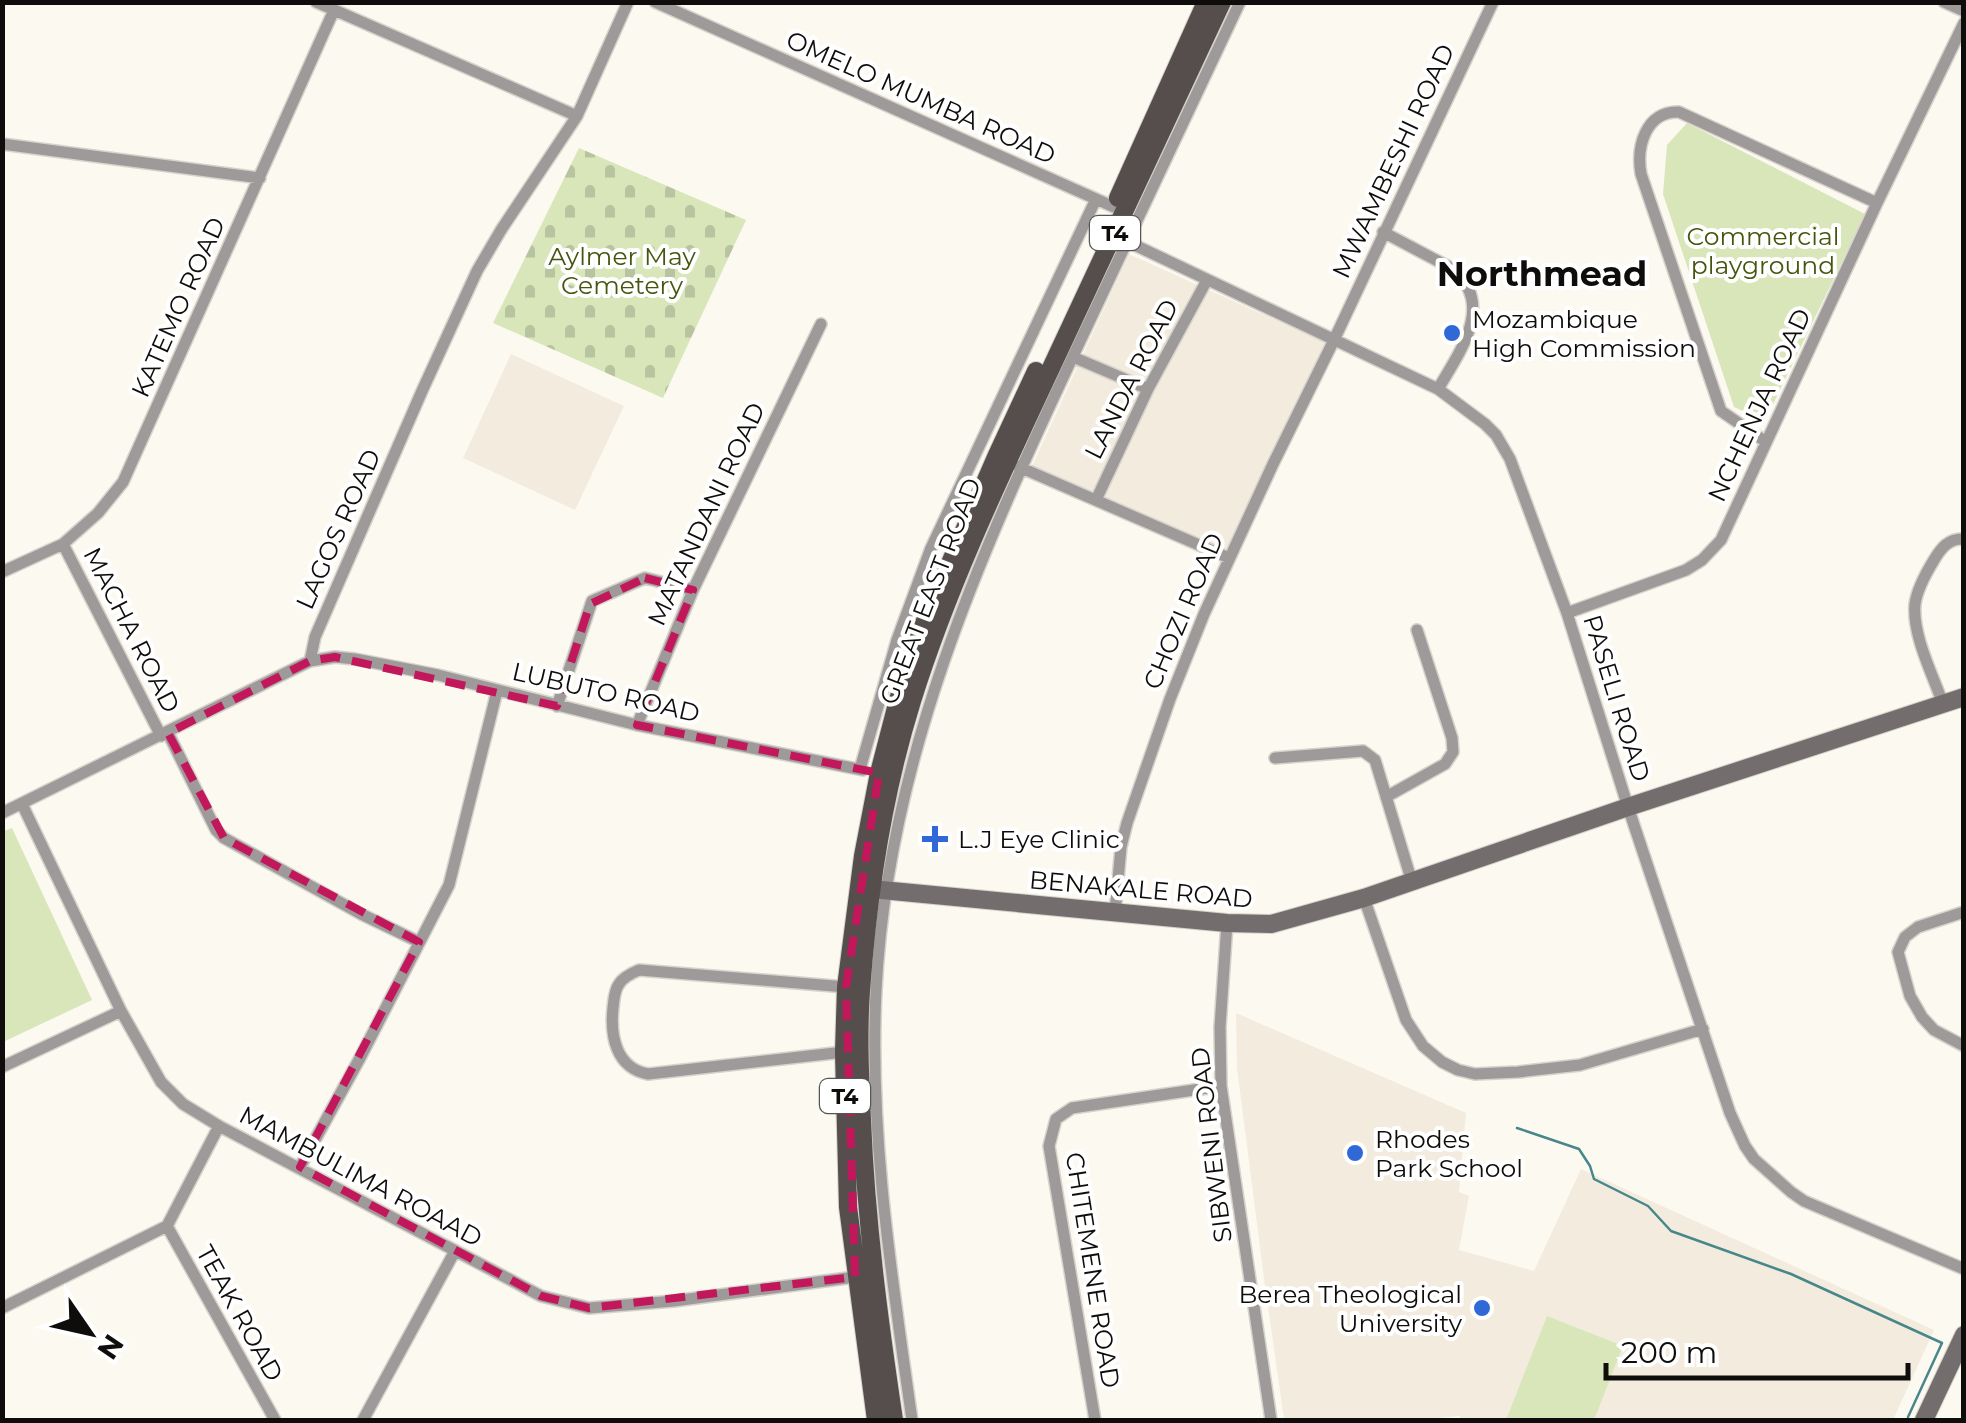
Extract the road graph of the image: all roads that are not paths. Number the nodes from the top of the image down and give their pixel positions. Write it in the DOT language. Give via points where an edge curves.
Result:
graph roads {
  1 [pos="316,2"];
  2 [pos="628,2"];
  3 [pos="654,2"];
  4 [pos="1206,2"];
  5 [pos="1222,2"];
  6 [pos="1240,2"];
  7 [pos="1493,2"];
  8 [pos="1944,2"];
  9 [pos="334,10"];
  10 [pos="1964,11"];
  11 [pos="1964,23"];
  12 [pos="577,116"];
  13 [pos="2,144"];
  14 [pos="260,178"];
  15 [pos="1105,203"];
  16 [pos="1877,203"];
  17 [pos="1383,232"];
  18 [pos="1120,238"];
  19 [pos="1207,280"];
  20 [pos="821,324"];
  21 [pos="1077,330"];
  22 [pos="1334,340"];
  23 [pos="1073,356"];
  24 [pos="1148,388"];
  25 [pos="1438,389"];
  26 [pos="1766,442"];
  27 [pos="1008,462"];
  28 [pos="1096,500"];
  29 [pos="1964,539"];
  30 [pos="64,544"];
  31 [pos="1229,558"];
  32 [pos="2,572"];
  33 [pos="693,590"];
  34 [pos="1566,613"];
  35 [pos="1417,630"];
  36 [pos="310,662"];
  37 [pos="497,690"];
  38 [pos="1964,698"];
  39 [pos="1944,704"];
  40 [pos="557,706"];
  41 [pos="637,724"];
  42 [pos="164,735"];
  43 [pos="1275,758"];
  44 [pos="860,769"];
  45 [pos="886,774"];
  46 [pos="1386,796"];
  47 [pos="22,804"];
  48 [pos="1628,807"];
  49 [pos="2,814"];
  50 [pos="1412,882"];
  51 [pos="879,890"];
  52 [pos="1364,898"];
  53 [pos="1964,912"];
  54 [pos="1114,913"];
  55 [pos="1227,924"];
  56 [pos="419,942"];
  57 [pos="846,987"];
  58 [pos="122,1011"];
  59 [pos="1703,1029"];
  60 [pos="1964,1046"];
  61 [pos="844,1052"];
  62 [pos="2,1067"];
  63 [pos="1221,1086"];
  64 [pos="219,1126"];
  65 [pos="300,1167"];
  66 [pos="167,1226"];
  67 [pos="455,1251"];
  68 [pos="1964,1269"];
  69 [pos="855,1277"];
  70 [pos="2,1308"];
  71 [pos="1964,1335"];
  72 [pos="276,1420"];
  73 [pos="364,1420"];
  74 [pos="876,1420"];
  75 [pos="894,1420"];
  76 [pos="912,1420"];
  77 [pos="1095,1420"];
  78 [pos="1272,1420"];
  79 [pos="1924,1420"];
  1 -- 9 [label="street"];
  2 -- 12 [label="street, LAGOS ROAD"];
  3 -- 15 [label="street, OMELO MUMBA ROAD"];
  4 -- 15 [label="main road, GREAT EAST ROAD / T4"];
  5 -- 18 [label="main road, GREAT EAST ROAD / T4"];
  6 -- 18 [label="street"];
  7 -- 17 [label="street, MWAMBESHI ROAD"];
  8 -- 10 [label="street"];
  9 -- 12 [label="street"];
  9 -- 14 [label="street, KATEMO ROAD"];
  11 -- 16 [label="street, NCHENJA ROAD"];
  12 -- 36 [label="street, LAGOS ROAD" via="475,276"];
  13 -- 14 [label="street"];
  14 -- 30 [label="street, KATEMO ROAD" via="124,482"];
  15 -- 27 [label="main road, GREAT EAST ROAD / T4"];
  15 -- 44 [label="street" via="931,548"];
  16 -- 26 [label="street, NCHENJA ROAD"];
  16 -- 26 [label="street" via="1679,112 1661,116 1645,132 1641,174 1721,411"];
  17 -- 22 [label="street, MWAMBESHI ROAD"];
  17 -- 25 [label="street" via="1451,268 1471,296 1471,327"];
  18 -- 19 [label="street, PASELI ROAD"];
  18 -- 21 [label="main road, GREAT EAST ROAD / T4"];
  19 -- 22 [label="street, PASELI ROAD"];
  19 -- 24 [label="street, LANDA ROAD"];
  20 -- 33 [label="street, MATANDANI ROAD"];
  21 -- 23 [label="street"];
  21 -- 27 [label="main road, GREAT EAST ROAD / T4"];
  22 -- 25 [label="street, PASELI ROAD"];
  22 -- 31 [label="street, CHOZI ROAD"];
  23 -- 24 [label="street"];
  23 -- 27 [label="street"];
  24 -- 28 [label="street, LANDA ROAD"];
  25 -- 34 [label="street, PASELI ROAD" via="1504,447"];
  26 -- 34 [label="street, NCHENJA ROAD" via="1726,532 1702,560"];
  27 -- 28 [label="street"];
  27 -- 45 [label="main road, GREAT EAST ROAD / T4" via="918,637 898,700"];
  27 -- 51 [label="street" via="924,718"];
  28 -- 31 [label="street"];
  29 -- 39 [label="street" via="1943,546 1915,604"];
  30 -- 32 [label="street, KATEMO ROAD"];
  30 -- 42 [label="street, MACHA ROAD"];
  31 -- 54 [label="street, CHOZI ROAD" via="1123,834"];
  33 -- 40 [label="street" via="645,578 592,601"];
  33 -- 41 [label="street, MATANDANI ROAD"];
  34 -- 48 [label="street, PASELI ROAD"];
  35 -- 46 [label="street" via="1453,752 1446,764"];
  36 -- 37 [label="street, LUBUTO ROAD" via="355,659"];
  36 -- 42 [label="street"];
  37 -- 40 [label="street, LUBUTO ROAD"];
  37 -- 56 [label="street" via="454,872"];
  38 -- 39 [label="street, BENAKALE ROAD"];
  39 -- 48 [label="street, BENAKALE ROAD"];
  40 -- 41 [label="street, LUBUTO ROAD"];
  41 -- 44 [label="street, LUBUTO ROAD"];
  42 -- 47 [label="street"];
  42 -- 56 [label="street, MACHA ROAD" via="224,838"];
  43 -- 46 [label="street" via="1363,751 1375,760"];
  44 -- 45 [label="street, LUBUTO ROAD"];
  45 -- 51 [label="main road, GREAT EAST ROAD / T4"];
  45 -- 57 [label="main road, GREAT EAST ROAD / T4" via="862,856"];
  46 -- 50 [label="street"];
  47 -- 49 [label="street"];
  47 -- 58 [label="street, MAMBULIMA ROAAD"];
  48 -- 50 [label="street, BENAKALE ROAD"];
  48 -- 59 [label="street, PASELI ROAD"];
  50 -- 52 [label="street, BENAKALE ROAD"];
  51 -- 54 [label="street, BENAKALE ROAD"];
  51 -- 75 [label="main road, GREAT EAST ROAD / T4" via="861,993 859,1054 865,1196"];
  51 -- 76 [label="street" via="882,1198"];
  52 -- 55 [label="street, BENAKALE ROAD" via="1271,924"];
  52 -- 59 [label="street" via="1406,1020 1423,1046 1458,1070 1580,1065"];
  53 -- 60 [label="street" via="1918,927 1898,952 1922,1016"];
  54 -- 55 [label="street, BENAKALE ROAD"];
  55 -- 63 [label="street, SIBWENI ROAD"];
  56 -- 65 [label="street"];
  57 -- 61 [label="main road, GREAT EAST ROAD / T4"];
  57 -- 61 [label="street" via="639,970 619,984 611,1028 626,1065 648,1074"];
  58 -- 62 [label="street"];
  58 -- 64 [label="street, MAMBULIMA ROAAD" via="169,1092"];
  59 -- 68 [label="street, PASELI ROAD" via="1745,1146 1779,1183 1804,1201"];
  61 -- 69 [label="main road, GREAT EAST ROAD / T4"];
  63 -- 77 [label="street, CHITEMENE ROAD" via="1072,1108 1056,1119 1049,1146"];
  63 -- 78 [label="street, SIBWENI ROAD"];
  64 -- 65 [label="street, MAMBULIMA ROAAD"];
  64 -- 66 [label="street"];
  65 -- 67 [label="street, MAMBULIMA ROAAD"];
  66 -- 70 [label="street"];
  66 -- 72 [label="street, TEAK ROAD"];
  67 -- 69 [label="street, MAMBULIMA ROAAD" via="541,1296 588,1308"];
  67 -- 73 [label="street"];
  69 -- 74 [label="main road, GREAT EAST ROAD / T4"];
  71 -- 79 [label="street"];
}
